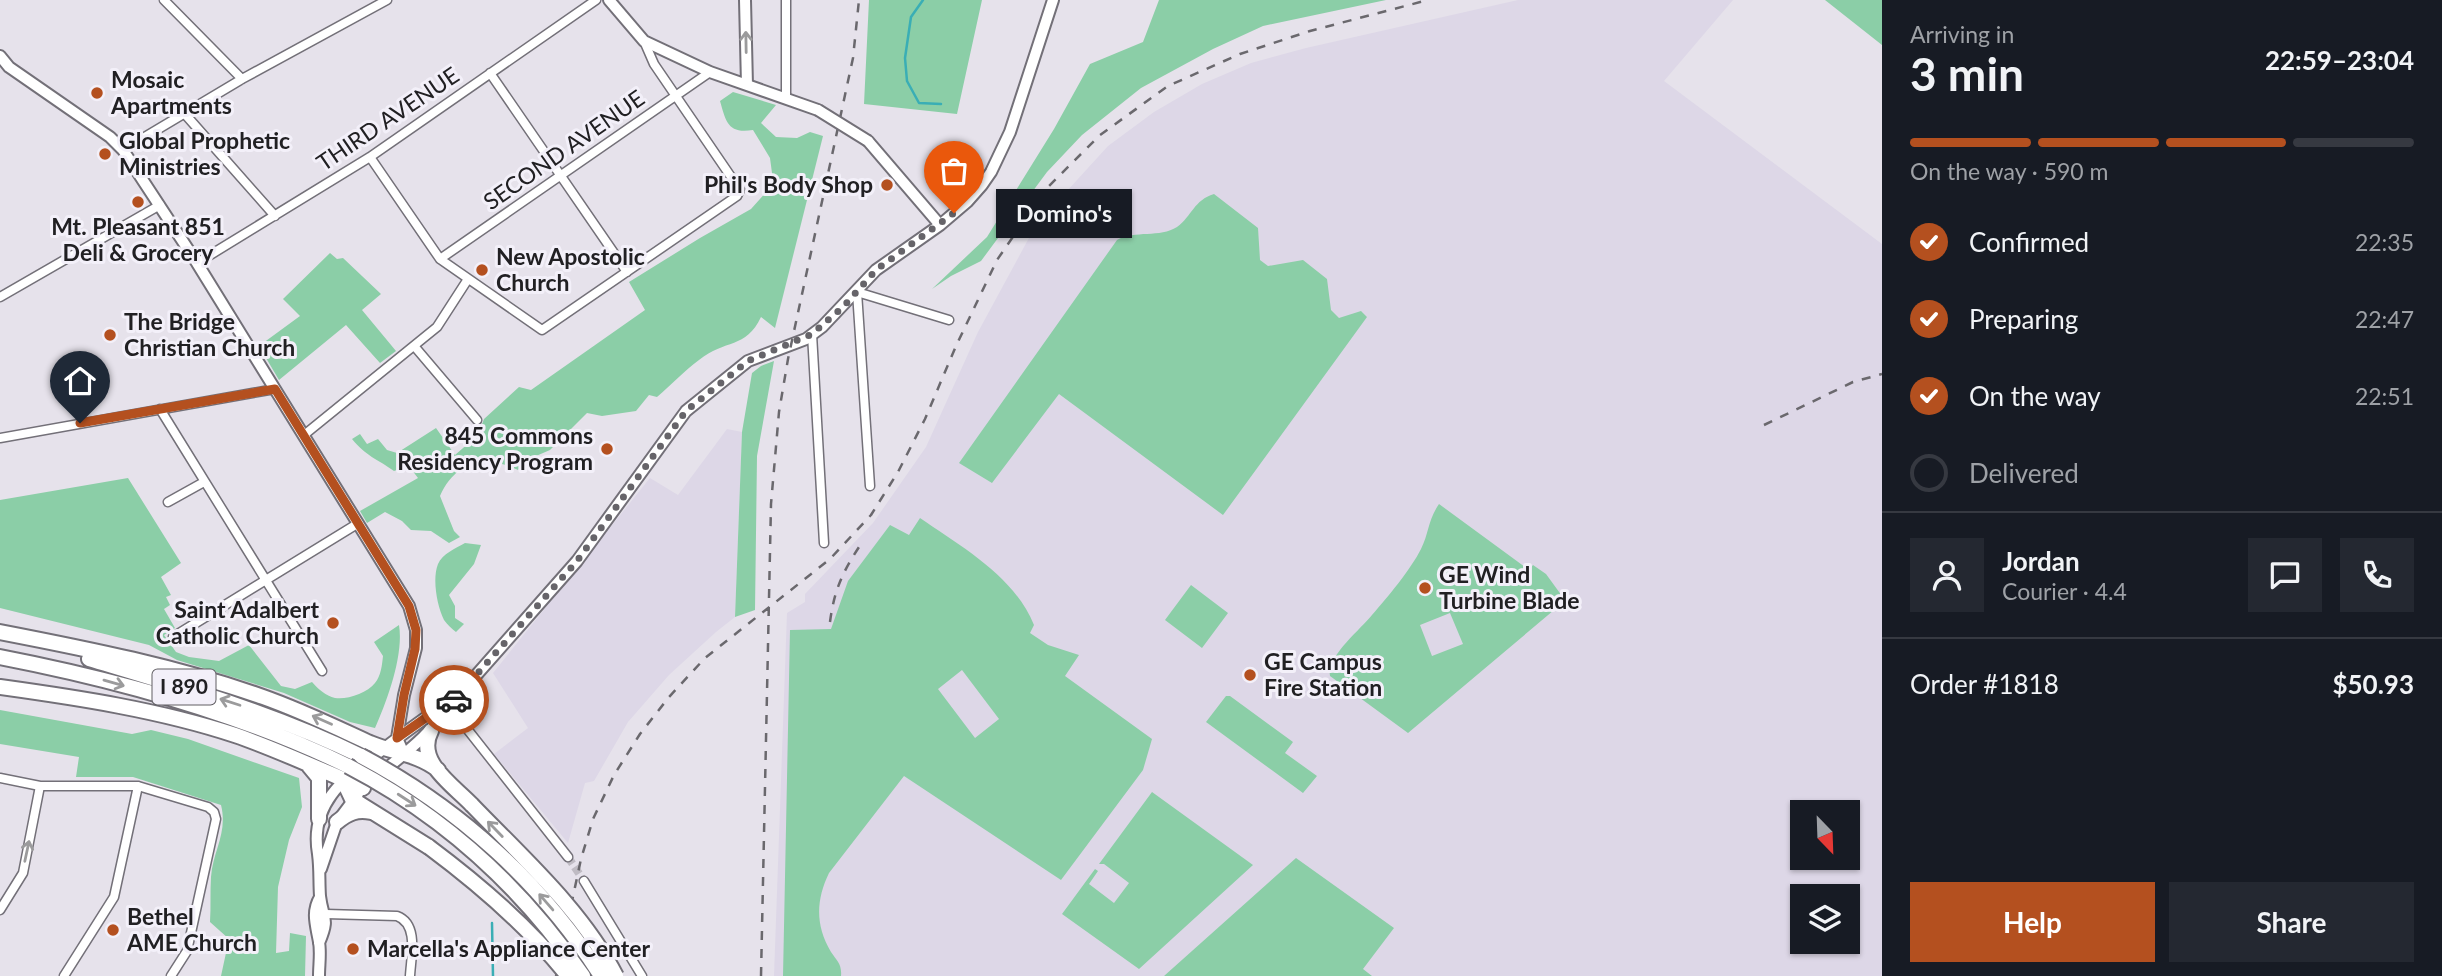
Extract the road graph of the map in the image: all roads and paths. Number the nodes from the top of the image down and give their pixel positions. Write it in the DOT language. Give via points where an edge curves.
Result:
graph roads {
  1 [pos="164,0"];
  2 [pos="387,0"];
  3 [pos="596,0"];
  4 [pos="609,0"];
  5 [pos="745,0"];
  6 [pos="786,0"];
  7 [pos="1053,0"];
  8 [pos="644,41"];
  9 [pos="0,56"];
  10 [pos="3,68"];
  11 [pos="710,72"];
  12 [pos="490,73"];
  13 [pos="242,79"];
  14 [pos="747,85"];
  15 [pos="675,97"];
  16 [pos="786,97"];
  17 [pos="184,113"];
  18 [pos="123,150"];
  19 [pos="370,157"];
  20 [pos="560,176"];
  21 [pos="160,205"];
  22 [pos="275,216"];
  23 [pos="940,225"];
  24 [pos="440,259"];
  25 [pos="197,263"];
  26 [pos="627,272"];
  27 [pos="468,279"];
  28 [pos="857,292"];
  29 [pos="0,298"];
  30 [pos="949,320"];
  31 [pos="812,334"];
  32 [pos="415,347"];
  33 [pos="275,389"];
  34 [pos="160,409"];
  35 [pos="477,421"];
  36 [pos="304,435"];
  37 [pos="0,438"];
  38 [pos="204,482"];
  39 [pos="870,486"];
  40 [pos="168,502"];
  41 [pos="357,524"];
  42 [pos="824,543"];
  43 [pos="264,582"];
  44 [pos="0,633"];
  45 [pos="173,637"];
  46 [pos="0,657"];
  47 [pos="0,664"];
  48 [pos="322,671"];
  49 [pos="81,674"];
  50 [pos="0,687"];
  51 [pos="449,706"];
  52 [pos="431,731"];
  53 [pos="397,738"];
  54 [pos="384,748"];
  55 [pos="404,754"];
  56 [pos="296,759"];
  57 [pos="438,771"];
  58 [pos="345,773"];
  59 [pos="0,778"];
  60 [pos="40,786"];
  61 [pos="138,786"];
  62 [pos="363,788"];
  63 [pos="352,799"];
  64 [pos="375,813"];
  65 [pos="319,819"];
  66 [pos="337,822"];
  67 [pos="568,857"];
  68 [pos="321,869"];
  69 [pos="584,881"];
  70 [pos="320,897"];
  71 [pos="0,910"];
  72 [pos="326,914"];
  73 [pos="319,943"];
  74 [pos="64,976"];
  75 [pos="171,976"];
  76 [pos="319,976"];
  77 [pos="410,976"];
  78 [pos="568,976"];
  79 [pos="583,976"];
  80 [pos="601,976"];
  81 [pos="616,976"];
  82 [pos="642,976"];
  1 -- 13 [label="street"];
  2 -- 13 [label="street"];
  3 -- 12 [label="street, THIRD AVENUE"];
  4 -- 8 [label="main road"];
  14 -- 5 [label="main road, one-way"];
  6 -- 16 [label="street"];
  7 -- 23 [label="main road" via="1010,132 991,172 967,202"];
  8 -- 11 [label="main road"];
  8 -- 15 [label="street"];
  9 -- 10 [label="main road"];
  10 -- 18 [label="main road"];
  11 -- 14 [label="main road"];
  11 -- 15 [label="street, SECOND AVENUE"];
  12 -- 19 [label="street, THIRD AVENUE"];
  12 -- 20 [label="street"];
  13 -- 17 [label="street"];
  14 -- 16 [label="main road"];
  15 -- 20 [label="street, SECOND AVENUE"];
  15 -- 26 [label="street" via="740,190"];
  16 -- 23 [label="main road, bridge" via="818,110 867,141"];
  17 -- 18 [label="street"];
  17 -- 22 [label="street"];
  18 -- 21 [label="main road"];
  19 -- 22 [label="street, THIRD AVENUE"];
  19 -- 24 [label="street"];
  20 -- 24 [label="street, SECOND AVENUE"];
  20 -- 26 [label="street"];
  21 -- 25 [label="main road"];
  21 -- 29 [label="street"];
  22 -- 25 [label="street, THIRD AVENUE"];
  23 -- 28 [label="main road" via="876,270"];
  24 -- 27 [label="street"];
  25 -- 33 [label="main road"];
  26 -- 27 [label="street" via="542,330"];
  27 -- 32 [label="street" via="438,327"];
  28 -- 30 [label="street"];
  28 -- 31 [label="main road"];
  28 -- 39 [label="street"];
  31 -- 42 [label="street"];
  31 -- 51 [label="main road" via="748,361 683,415 577,561"];
  32 -- 35 [label="street"];
  32 -- 36 [label="street"];
  33 -- 34 [label="street"];
  33 -- 36 [label="main road"];
  34 -- 37 [label="street"];
  34 -- 38 [label="street"];
  36 -- 41 [label="main road"];
  38 -- 40 [label="street"];
  38 -- 43 [label="street"];
  41 -- 43 [label="street"];
  41 -- 53 [label="main road" via="409,606 416,630"];
  43 -- 45 [label="street"];
  43 -- 48 [label="street"];
  54 -- 44 [label="highway, one-way" via="247,692"];
  80 -- 44 [label="highway, I 890, one-way, bridge" via="558,916 495,849 430,797 362,755 244,706"];
  46 -- 49 [label="highway, I 890"];
  47 -- 49 [label="highway"];
  49 -- 58 [label="highway, I 890, one-way" via="271,732"];
  50 -- 56 [label="highway" via="155,713"];
  51 -- 52 [label="main road"];
  51 -- 53 [label="main road"];
  51 -- 67 [label="street"];
  52 -- 55 [label="main road"];
  52 -- 57 [label="highway" via="426,750"];
  53 -- 54 [label="main road"];
  53 -- 55 [label="main road"];
  54 -- 55 [label="highway"];
  54 -- 58 [label="main road"];
  55 -- 57 [label="highway" via="418,757"];
  55 -- 62 [label="main road"];
  56 -- 58 [label="highway"];
  56 -- 65 [label="highway" via="314,769 319,778"];
  81 -- 57 [label="highway, one-way, bridge" via="560,897"];
  58 -- 62 [label="highway"];
  58 -- 63 [label="highway"];
  58 -- 65 [label="main road"];
  58 -- 79 [label="highway, I 890, one-way, bridge" via="421,810 484,860 547,926"];
  59 -- 60 [label="street"];
  60 -- 61 [label="street"];
  71 -- 60 [label="street, one-way" via="23,873"];
  61 -- 74 [label="street" via="114,897"];
  61 -- 75 [label="street" via="208,807 216,819 187,951"];
  62 -- 63 [label="main road"];
  63 -- 64 [label="highway"];
  63 -- 66 [label="main road"];
  64 -- 66 [label="highway" via="358,811"];
  64 -- 78 [label="highway, bridge" via="429,847 501,905"];
  65 -- 68 [label="main road"];
  66 -- 68 [label="main road"];
  68 -- 70 [label="main road"];
  69 -- 82 [label="street"];
  70 -- 72 [label="main road"];
  70 -- 73 [label="main road" via="315,906"];
  72 -- 73 [label="main road"];
  72 -- 77 [label="street" via="403,918 411,929"];
  73 -- 76 [label="main road"];
}
